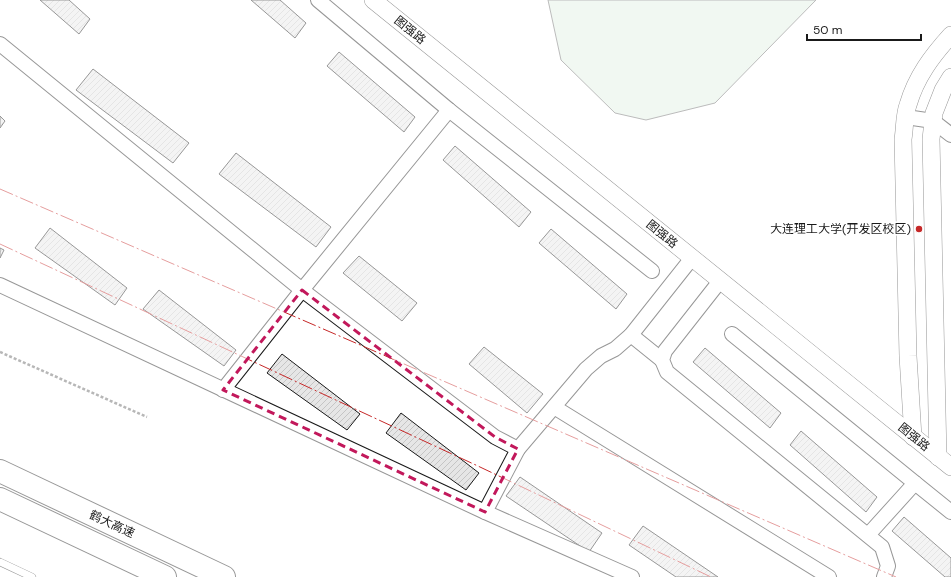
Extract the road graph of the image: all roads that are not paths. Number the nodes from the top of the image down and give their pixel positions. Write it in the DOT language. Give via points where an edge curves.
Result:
graph roads {
  1 [pos="318,0"];
  2 [pos="373,0"];
  3 [pos="951,35"];
  4 [pos="0,44"];
  5 [pos="951,77"];
  6 [pos="449,110"];
  7 [pos="906,117"];
  8 [pos="933,121"];
  9 [pos="951,135"];
  10 [pos="692,258"];
  11 [pos="652,270"];
  12 [pos="720,281"];
  13 [pos="0,286"];
  14 [pos="302,290"];
  15 [pos="732,334"];
  16 [pos="631,335"];
  17 [pos="662,360"];
  18 [pos="223,390"];
  19 [pos="554,407"];
  20 [pos="913,437"];
  21 [pos="518,449"];
  22 [pos="945,462"];
  23 [pos="0,471"];
  24 [pos="915,483"];
  25 [pos="0,499"];
  26 [pos="485,512"];
  27 [pos="951,512"];
  28 [pos="868,535"];
  29 [pos="0,562"];
  30 [pos="32,577"];
  31 [pos="165,577"];
  32 [pos="224,577"];
  33 [pos="632,577"];
  34 [pos="829,577"];
  35 [pos="884,577"];
  1 -- 6 [label="street"];
  2 -- 10 [label="street, 图强路"];
  3 -- 7 [label="street" via="918,78 907,106"];
  4 -- 14 [label="street"];
  5 -- 8 [label="street" via="943,90"];
  6 -- 11 [label="street"];
  6 -- 14 [label="street"];
  7 -- 8 [label="street"];
  7 -- 20 [label="street" via="903,139 904,194"];
  8 -- 9 [label="street"];
  8 -- 22 [label="street" via="931,165"];
  10 -- 12 [label="street, 图强路"];
  10 -- 16 [label="street"];
  12 -- 17 [label="street" via="665,351"];
  12 -- 20 [label="street, 图强路"];
  13 -- 18 [label="street"];
  14 -- 18 [label="street"];
  14 -- 21 [label="street" via="495,437"];
  15 -- 24 [label="street"];
  16 -- 17 [label="street"];
  16 -- 19 [label="street" via="586,369"];
  17 -- 28 [label="street" via="667,372 682,385"];
  18 -- 26 [label="street"];
  19 -- 21 [label="street"];
  19 -- 34 [label="street"];
  20 -- 22 [label="street, 图强路"];
  21 -- 26 [label="street"];
  23 -- 32 [label="highway, 鹤大高速"];
  24 -- 27 [label="street"];
  24 -- 28 [label="street"];
  25 -- 31 [label="highway"];
  26 -- 33 [label="street"];
  28 -- 35 [label="street" via="882,547 886,556 888,566"];
  29 -- 30 [label="lane"];
}
